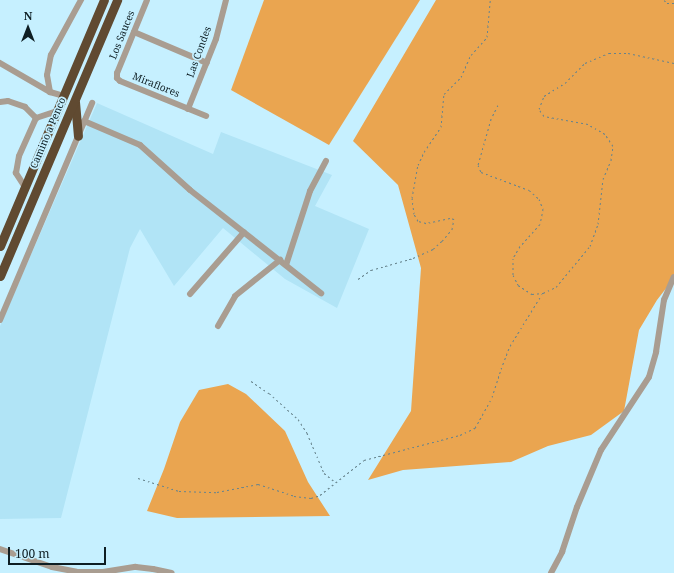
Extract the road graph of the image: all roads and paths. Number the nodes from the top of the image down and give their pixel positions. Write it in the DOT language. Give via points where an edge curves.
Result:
graph roads {
  1 [pos="80,0"];
  2 [pos="104,0"];
  3 [pos="117,0"];
  4 [pos="147,0"];
  5 [pos="226,0"];
  6 [pos="490,0"];
  7 [pos="664,0"];
  8 [pos="674,2"];
  9 [pos="134,32"];
  10 [pos="207,62"];
  11 [pos="0,63"];
  12 [pos="674,63"];
  13 [pos="117,78"];
  14 [pos="50,92"];
  15 [pos="64,96"];
  16 [pos="75,99"];
  17 [pos="0,102"];
  18 [pos="92,103"];
  19 [pos="498,105"];
  20 [pos="188,109"];
  21 [pos="57,111"];
  22 [pos="206,116"];
  23 [pos="36,118"];
  24 [pos="84,121"];
  25 [pos="78,136"];
  26 [pos="326,161"];
  27 [pos="25,187"];
  28 [pos="244,232"];
  29 [pos="0,246"];
  30 [pos="280,260"];
  31 [pos="286,265"];
  32 [pos="0,276"];
  33 [pos="674,277"];
  34 [pos="358,278"];
  35 [pos="321,293"];
  36 [pos="543,293"];
  37 [pos="190,294"];
  38 [pos="0,320"];
  39 [pos="218,326"];
  40 [pos="251,381"];
  41 [pos="138,478"];
  42 [pos="334,482"];
  43 [pos="0,549"];
  44 [pos="172,573"];
  45 [pos="551,573"];
  1 -- 14 [label="street" via="51,55 47,75"];
  2 -- 15 [label="highway, Camino a Penco"];
  3 -- 16 [label="highway, Camino a Penco"];
  4 -- 9 [label="street, Los Sauces"];
  5 -- 10 [label="street, Las Condes"];
  6 -- 34 [label="path" via="487,37 471,55 461,78 444,94 441,127 418,165 412,198 414,214 418,221 450,218 454,219 452,229 433,249 413,258 371,270"];
  7 -- 8 [label="path" via="667,3"];
  9 -- 10 [label="street"];
  9 -- 13 [label="street, Los Sauces"];
  10 -- 20 [label="street, Las Condes"];
  11 -- 14 [label="street"];
  12 -- 36 [label="path" via="628,53 609,53 585,62 565,83 544,96 539,109 544,116 588,124 605,134 613,146 604,179 598,224 590,246 556,287"];
  13 -- 20 [label="street, Miraflores"];
  14 -- 15 [label="street"];
  15 -- 21 [label="highway, Camino a Penco"];
  16 -- 25 [label="highway"];
  16 -- 32 [label="highway, Camino a Penco"];
  17 -- 23 [label="street" via="8,100 25,107"];
  18 -- 24 [label="street"];
  19 -- 36 [label="path" via="478,165 481,172 529,190 539,199 543,209 540,224 513,258 513,275 518,286 532,294"];
  20 -- 22 [label="street, Miraflores"];
  21 -- 23 [label="street"];
  21 -- 27 [label="highway, Camino a Penco"];
  23 -- 27 [label="street" via="19,156 16,173"];
  24 -- 25 [label="street"];
  24 -- 28 [label="street" via="140,145 175,178"];
  25 -- 38 [label="street"];
  26 -- 31 [label="street" via="310,190"];
  27 -- 29 [label="highway, Camino a Penco"];
  28 -- 30 [label="street"];
  28 -- 37 [label="street"];
  30 -- 31 [label="street"];
  30 -- 39 [label="street" via="235,296"];
  31 -- 35 [label="street"];
  33 -- 45 [label="street" via="664,300 655,360 649,377 601,450 562,552"];
  36 -- 42 [label="path" via="510,346 492,398 475,428 460,435 364,460"];
  40 -- 42 [label="path" via="298,419 324,472"];
  41 -- 42 [label="path" via="179,491 217,492 258,484 294,496 311,498"];
  43 -- 44 [label="street" via="52,567 77,572 104,572 136,567"];
}
